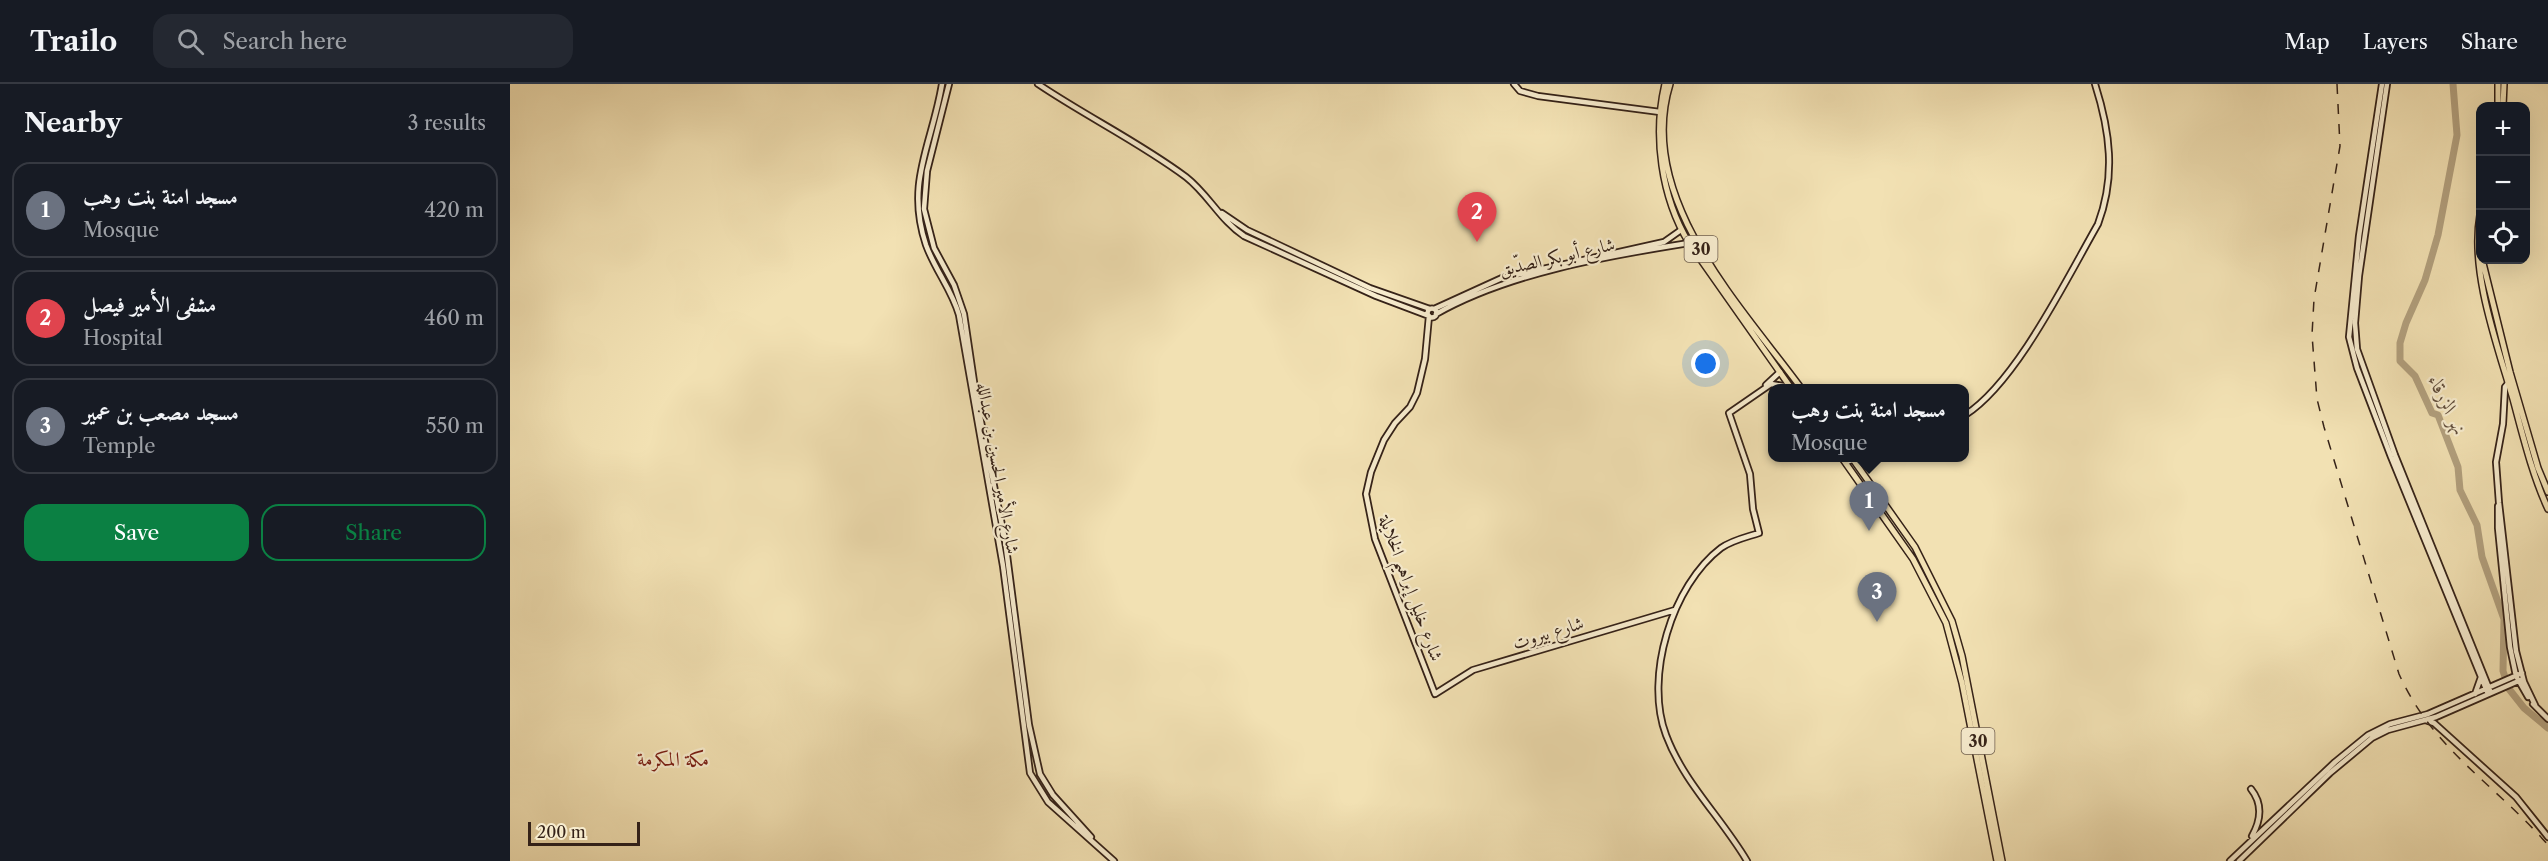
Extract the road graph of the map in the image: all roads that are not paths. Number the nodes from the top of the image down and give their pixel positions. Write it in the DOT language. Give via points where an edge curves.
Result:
graph roads {
  1 [pos="942,84"];
  2 [pos="949,84"];
  3 [pos="1038,84"];
  4 [pos="1514,84"];
  5 [pos="1665,84"];
  6 [pos="1670,84"];
  7 [pos="2095,84"];
  8 [pos="2382,84"];
  9 [pos="2386,84"];
  10 [pos="2498,84"];
  11 [pos="2504,84"];
  12 [pos="1046,87"];
  13 [pos="2500,102"];
  14 [pos="2502,102"];
  15 [pos="1660,112"];
  16 [pos="2368,188"];
  17 [pos="1681,222"];
  18 [pos="924,225"];
  19 [pos="1681,230"];
  20 [pos="1689,243"];
  21 [pos="2481,264"];
  22 [pos="2484,264"];
  23 [pos="953,290"];
  24 [pos="1432,313"];
  25 [pos="2499,340"];
  26 [pos="1780,372"];
  27 [pos="2510,382"];
  28 [pos="1788,384"];
  29 [pos="1798,384"];
  30 [pos="1768,386"];
  31 [pos="1764,387"];
  32 [pos="2513,401"];
  33 [pos="2505,404"];
  34 [pos="1969,412"];
  35 [pos="1851,462"];
  36 [pos="2548,492"];
  37 [pos="2548,509"];
  38 [pos="1005,540"];
  39 [pos="998,542"];
  40 [pos="1674,610"];
  41 [pos="2483,677"];
  42 [pos="2520,677"];
  43 [pos="2497,686"];
  44 [pos="2488,691"];
  45 [pos="2475,693"];
  46 [pos="1435,694"];
  47 [pos="2436,717"];
  48 [pos="2424,718"];
  49 [pos="2548,719"];
  50 [pos="2436,725"];
  51 [pos="1974,732"];
  52 [pos="2251,789"];
  53 [pos="2288,809"];
  54 [pos="2548,837"];
  55 [pos="1094,842"];
  56 [pos="2248,843"];
  57 [pos="1114,861"];
  58 [pos="1747,861"];
  59 [pos="1997,861"];
  60 [pos="2002,861"];
  61 [pos="2230,861"];
  62 [pos="2239,861"];
  1 -- 18 [label="street, شارع الأمير الحسين بن عبدالله" via="919,178 917,201"];
  2 -- 18 [label="street, شارع الأمير الحسين بن عبدالله" via="924,192"];
  3 -- 12 [label="street"];
  4 -- 15 [label="street" via="1521,91 1538,96"];
  5 -- 15 [label="main road, 30"];
  6 -- 17 [label="main road, 30" via="1666,151"];
  7 -- 34 [label="street" via="2110,148 2098,224 2010,370 1988,398"];
  8 -- 16 [label="street"];
  9 -- 16 [label="street"];
  10 -- 13 [label="main road"];
  11 -- 14 [label="main road"];
  12 -- 24 [label="street" via="1164,161 1246,230"];
  15 -- 17 [label="main road, 30" via="1660,151 1667,186"];
  16 -- 41 [label="street" via="2353,310 2360,361 2393,456"];
  17 -- 19 [label="main road, 30"];
  17 -- 29 [label="main road, 30"];
  18 -- 23 [label="street, شارع الأمير الحسين بن عبدالله" via="929,252"];
  19 -- 20 [label="main road, 30"];
  19 -- 24 [label="street, شارع أبو بكر الصدّيق" via="1664,242 1492,281"];
  20 -- 24 [label="street, شارع أبو بكر الصدّيق" via="1513,280"];
  20 -- 26 [label="main road, 30"];
  21 -- 25 [label="main road"];
  22 -- 25 [label="main road"];
  23 -- 38 [label="street, شارع الأمير الحسين بن عبدالله" via="964,314"];
  23 -- 39 [label="street, شارع الأمير الحسين بن عبدالله"];
  24 -- 46 [label="street, شارع خليل إبراهيم الخلايلة" via="1417,393 1384,440 1366,494 1375,539"];
  25 -- 27 [label="main road"];
  26 -- 28 [label="main road, 30"];
  26 -- 31 [label="street"];
  27 -- 32 [label="main road"];
  27 -- 33 [label="street" via="2504,390"];
  27 -- 36 [label="main road"];
  30 -- 31 [label="street"];
  31 -- 40 [label="street" via="1729,413 1750,474 1759,533 1719,549"];
  32 -- 33 [label="street"];
  32 -- 37 [label="main road"];
  33 -- 42 [label="street" via="2496,456"];
  35 -- 51 [label="main road, 30" via="1915,547 1940,595 1958,641"];
  38 -- 39 [label="street"];
  38 -- 55 [label="street, شارع الأمير الحسين بن عبدالله" via="1029,724 1040,774"];
  39 -- 55 [label="street, شارع الأمير الحسين بن عبدالله" via="1030,773 1048,802"];
  40 -- 46 [label="street, شارع بيروت" via="1473,670"];
  40 -- 58 [label="street" via="1658,682 1666,735 1696,792"];
  41 -- 43 [label="street"];
  41 -- 44 [label="street"];
  41 -- 45 [label="street"];
  42 -- 43 [label="street"];
  42 -- 49 [label="street" via="2535,705"];
  43 -- 44 [label="street"];
  44 -- 45 [label="street"];
  44 -- 47 [label="street"];
  45 -- 48 [label="street"];
  47 -- 48 [label="street"];
  47 -- 50 [label="street"];
  48 -- 50 [label="street"];
  48 -- 53 [label="street" via="2372,738"];
  50 -- 54 [label="street" via="2516,796"];
  51 -- 59 [label="main road, 30"];
  51 -- 60 [label="main road, 30"];
  52 -- 56 [label="street" via="2260,812 2258,827"];
  53 -- 56 [label="street"];
  53 -- 62 [label="street"];
  55 -- 57 [label="street, شارع الأمير الحسين بن عبدالله"];
  56 -- 61 [label="street"];
}
